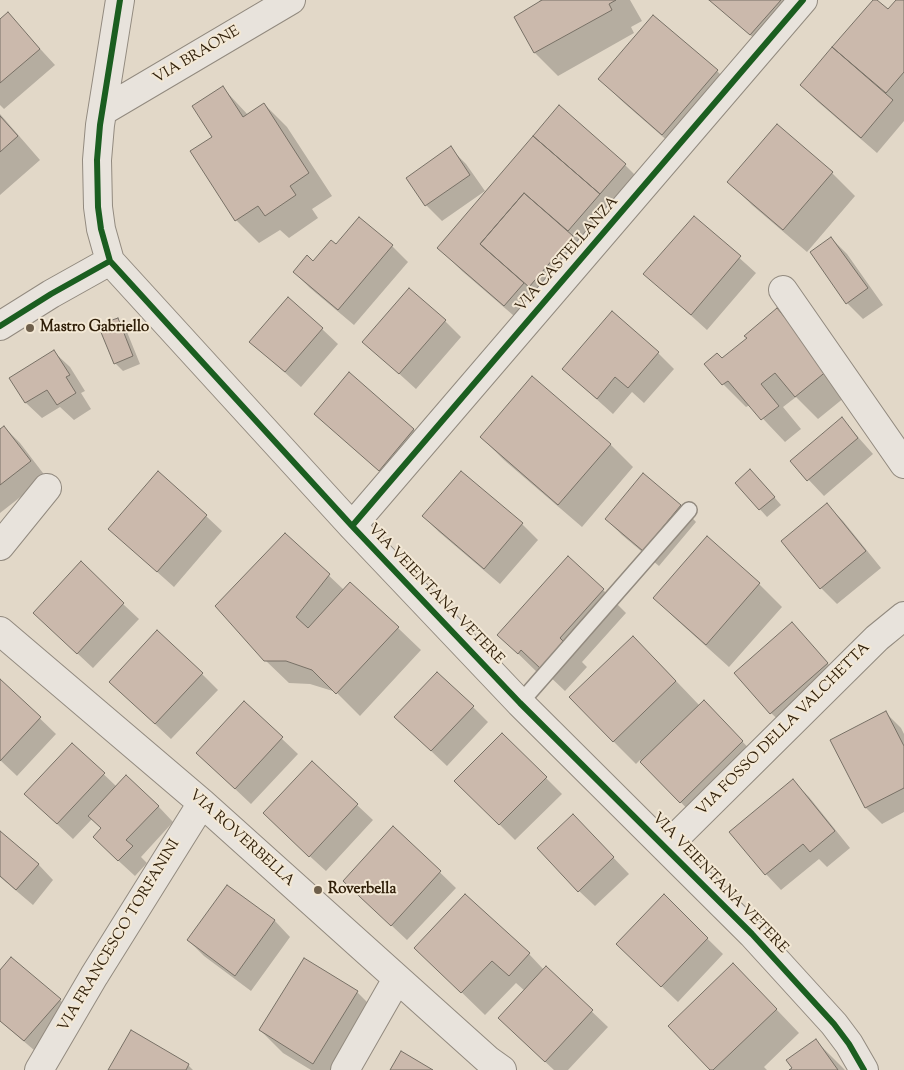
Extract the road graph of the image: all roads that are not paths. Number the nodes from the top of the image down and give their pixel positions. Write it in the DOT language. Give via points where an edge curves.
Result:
graph roads {
  1 [pos="120,0"];
  2 [pos="291,0"];
  3 [pos="803,0"];
  4 [pos="103,111"];
  5 [pos="110,262"];
  6 [pos="782,290"];
  7 [pos="0,326"];
  8 [pos="904,464"];
  9 [pos="48,488"];
  10 [pos="689,510"];
  11 [pos="352,526"];
  12 [pos="0,546"];
  13 [pos="904,616"];
  14 [pos="0,630"];
  15 [pos="520,703"];
  16 [pos="202,803"];
  17 [pos="666,847"];
  18 [pos="397,979"];
  19 [pos="39,1070"];
  20 [pos="345,1070"];
  21 [pos="502,1070"];
  22 [pos="864,1070"];
  1 -- 4 [label="street, VIA VEIENTANA VETERE"];
  2 -- 4 [label="street, VIA BRAONE"];
  3 -- 11 [label="street, VIA CASTELLANZA"];
  4 -- 5 [label="street, VIA VEIENTANA VETERE" via="96,181 101,228"];
  5 -- 7 [label="street"];
  5 -- 11 [label="street, VIA VEIENTANA VETERE"];
  6 -- 8 [label="street"];
  9 -- 12 [label="street"];
  10 -- 15 [label="lane"];
  11 -- 15 [label="street, VIA VEIENTANA VETERE"];
  13 -- 17 [label="street, VIA FOSSO DELLA VALCHETTA" via="877,638"];
  14 -- 16 [label="street, VIA ROVERBELLA"];
  15 -- 17 [label="street, VIA VEIENTANA VETERE"];
  16 -- 18 [label="street, VIA ROVERBELLA"];
  16 -- 19 [label="street, VIA FRANCESCO TORFANINI"];
  17 -- 22 [label="street, VIA VEIENTANA VETERE" via="817,1004 849,1044"];
  18 -- 20 [label="street"];
  18 -- 21 [label="street, VIA ROVERBELLA"];
}
